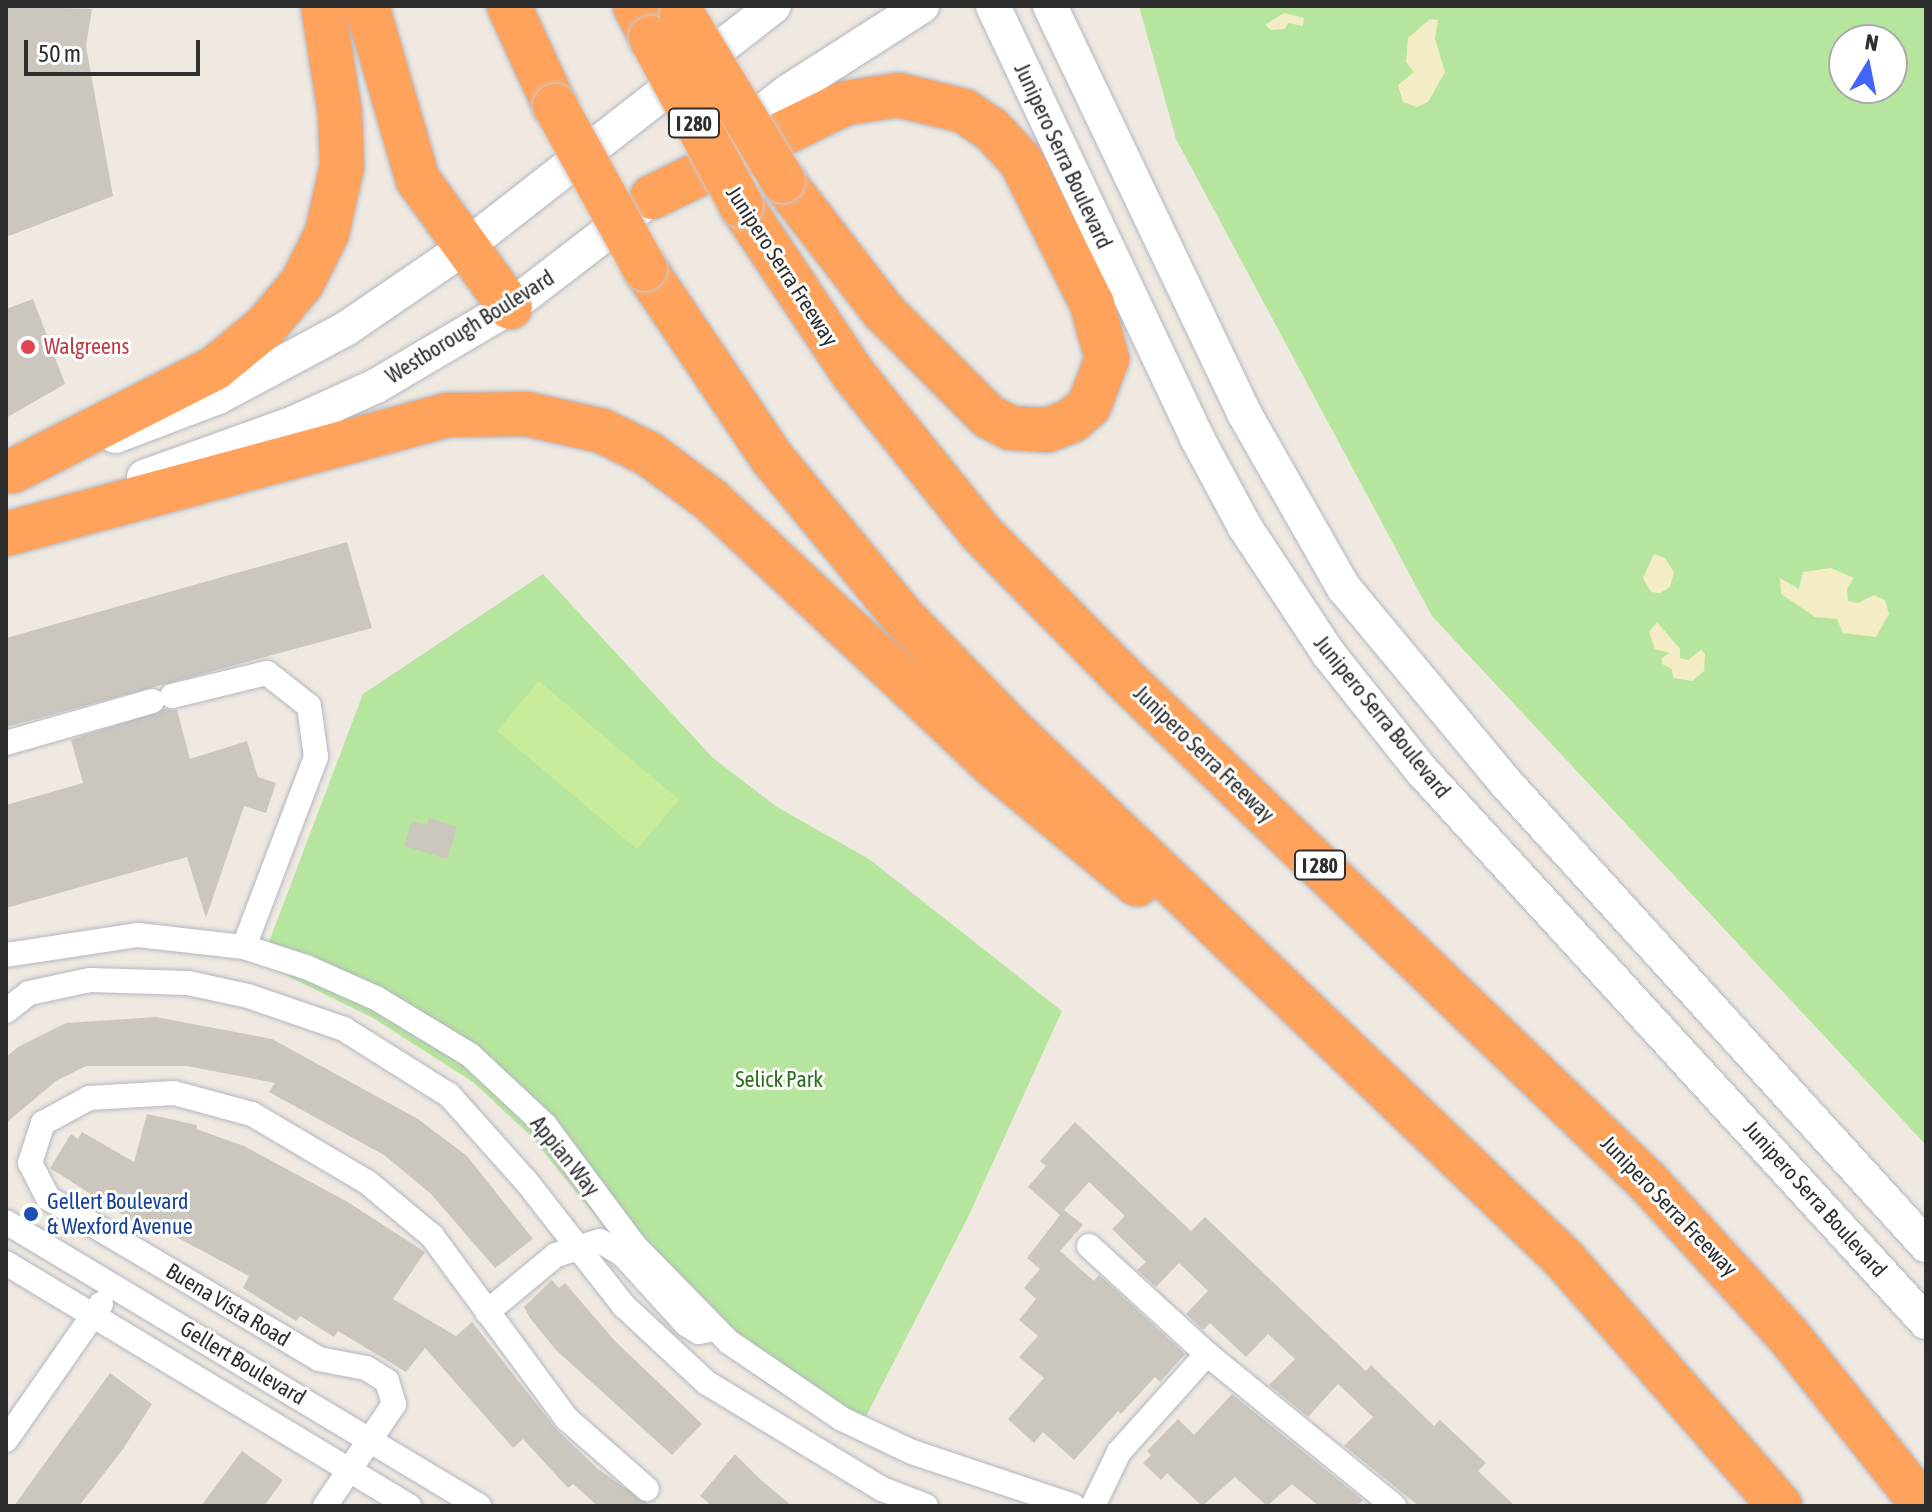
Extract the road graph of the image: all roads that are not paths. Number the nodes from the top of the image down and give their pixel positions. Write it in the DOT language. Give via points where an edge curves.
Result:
graph roads {
  1 [pos="323,6"];
  2 [pos="367,6"];
  3 [pos="509,6"];
  4 [pos="774,6"];
  5 [pos="922,6"];
  6 [pos="993,6"];
  7 [pos="1050,6"];
  8 [pos="1075,6"];
  9 [pos="661,16"];
  10 [pos="1134,184"];
  11 [pos="652,197"];
  12 [pos="464,248"];
  13 [pos="510,307"];
  14 [pos="9,472"];
  15 [pos="6,525"];
  16 [pos="6,534"];
  17 [pos="6,743"];
  18 [pos="244,947"];
  19 [pos="6,955"];
  20 [pos="6,1011"];
  21 [pos="1343,1046"];
  22 [pos="6,1222"];
  23 [pos="1926,1245"];
  24 [pos="578,1246"];
  25 [pos="1089,1246"];
  26 [pos="6,1263"];
  27 [pos="114,1285"];
  28 [pos="487,1312"];
  29 [pos="94,1314"];
  30 [pos="1926,1322"];
  31 [pos="716,1329"];
  32 [pos="1207,1354"];
  33 [pos="6,1440"];
  34 [pos="373,1440"];
  35 [pos="351,1471"];
  36 [pos="647,1489"];
  37 [pos="325,1506"];
  38 [pos="409,1506"];
  39 [pos="479,1506"];
  40 [pos="926,1506"];
  41 [pos="1073,1506"];
  42 [pos="1093,1506"];
  43 [pos="1394,1506"];
  44 [pos="1780,1506"];
  45 [pos="1924,1506"];
  1 -- 14 [label="highway" via="339,104 342,166 333,217 302,283 265,327 215,368"];
  2 -- 12 [label="highway" via="410,160"];
  3 -- 21 [label="highway, bridge" via="555,106 645,269 749,428 903,617 1020,737"];
  4 -- 12 [label="main road"];
  5 -- 11 [label="main road, Westborough Boulevard" via="789,91"];
  6 -- 30 [label="main road, Junipero Serra Boulevard" via="1197,438 1245,527 1328,653 1422,771"];
  7 -- 10 [label="main road"];
  8 -- 10 [label="main road"];
  9 -- 11 [label="highway, bridge" via="783,181 883,311 951,384 989,417 1011,428 1047,430 1071,421 1089,406 1107,359 1098,317 1021,161 991,129 964,111 898,95 846,103"];
  9 -- 45 [label="highway, Junipero Serra Freeway / I 280, bridge" via="741,205 854,375 982,534 1127,681 1640,1173 1787,1334"];
  10 -- 23 [label="main road" via="1267,457 1344,588 1514,792"];
  11 -- 13 [label="main road, Westborough Boulevard"];
  12 -- 13 [label="highway"];
  12 -- 14 [label="main road" via="347,328 270,371 154,423"];
  13 -- 15 [label="main road, Westborough Boulevard" via="376,386 294,423"];
  16 -- 21 [label="highway" via="448,415 527,414 602,431 649,454 712,501 1045,811"];
  17 -- 18 [label="street" via="267,673 309,706 316,757"];
  18 -- 19 [label="street, Appian Way" via="138,935"];
  18 -- 31 [label="street, Appian Way" via="376,998 470,1055 545,1125 635,1246"];
  20 -- 24 [label="street, Appian Way" via="29,993 90,980 188,983 248,996 344,1029 449,1095"];
  21 -- 44 [label="highway" via="1564,1259"];
  22 -- 27 [label="street, Gellert Boulevard"];
  24 -- 28 [label="street" via="556,1255"];
  24 -- 31 [label="street" via="600,1241 615,1248 686,1324 699,1332"];
  24 -- 40 [label="street, Appian Way" via="624,1306 707,1383 882,1489"];
  25 -- 32 [label="street"];
  26 -- 29 [label="street, Gellert Boulevard"];
  27 -- 29 [label="street"];
  27 -- 34 [label="street, Gellert Boulevard"];
  28 -- 34 [label="street, Buena Vista Road" via="432,1236 400,1209 367,1182 252,1114 174,1093 89,1098 43,1123 30,1163 48,1198 319,1359 366,1368 387,1381 394,1404"];
  28 -- 36 [label="street, Buena Vista Road" via="567,1419"];
  29 -- 33 [label="street"];
  29 -- 35 [label="street, Gellert Boulevard"];
  31 -- 41 [label="street, Appian Way" via="842,1419 912,1452"];
  32 -- 42 [label="street" via="1119,1452"];
  32 -- 43 [label="street"];
  34 -- 35 [label="street"];
  34 -- 39 [label="street, Gellert Boulevard"];
  35 -- 37 [label="street"];
  35 -- 38 [label="street, Gellert Boulevard"];
}
